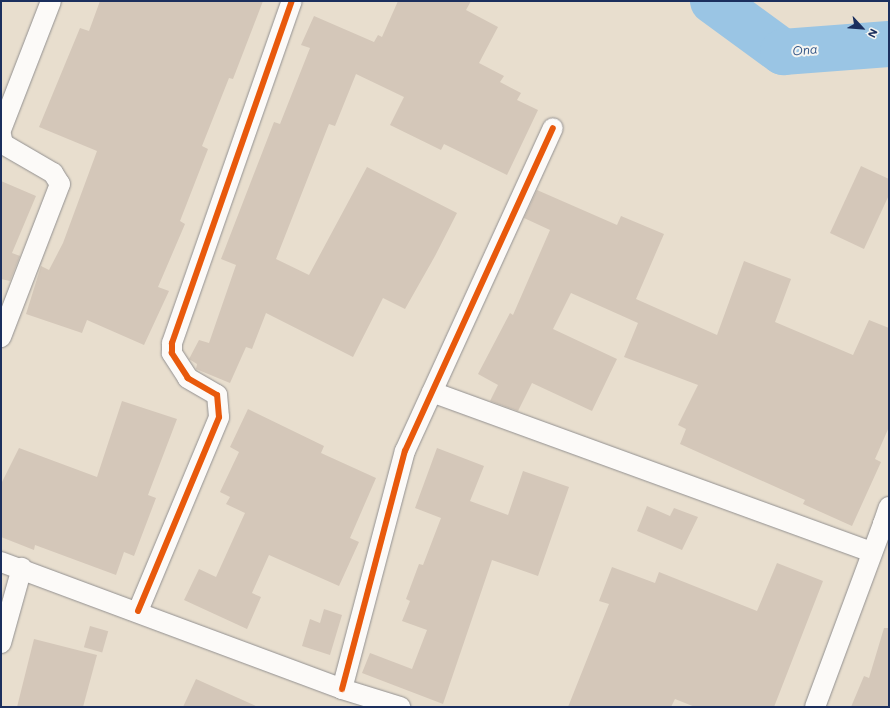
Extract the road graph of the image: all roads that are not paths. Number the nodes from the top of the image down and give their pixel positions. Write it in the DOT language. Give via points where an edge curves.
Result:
graph roads {
  1 [pos="51,1"];
  2 [pos="292,1"];
  3 [pos="553,128"];
  4 [pos="1,130"];
  5 [pos="1,135"];
  6 [pos="1,337"];
  7 [pos="432,392"];
  8 [pos="887,519"];
  9 [pos="872,552"];
  10 [pos="1,562"];
  11 [pos="22,568"];
  12 [pos="138,611"];
  13 [pos="1,643"];
  14 [pos="342,689"];
  15 [pos="400,707"];
  16 [pos="815,707"];
  1 -- 4 [label="street"];
  2 -- 12 [label="street" via="172,342 172,353 188,378 217,395 219,417"];
  3 -- 7 [label="street"];
  5 -- 6 [label="street" via="3,144 53,173 60,184"];
  7 -- 9 [label="street"];
  7 -- 14 [label="street" via="405,451"];
  8 -- 9 [label="street"];
  9 -- 16 [label="street"];
  10 -- 11 [label="street"];
  11 -- 12 [label="street"];
  11 -- 13 [label="street"];
  12 -- 14 [label="street"];
  14 -- 15 [label="street"];
}
